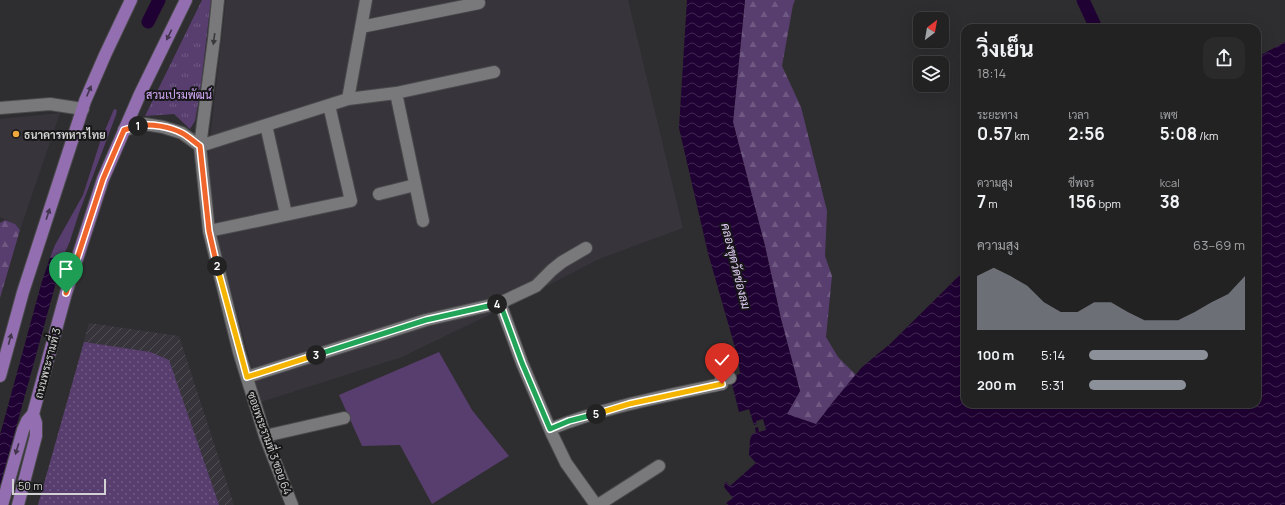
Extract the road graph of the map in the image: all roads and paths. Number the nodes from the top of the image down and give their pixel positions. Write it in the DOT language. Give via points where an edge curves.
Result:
graph roads {
  1 [pos="131,0"];
  2 [pos="186,0"];
  3 [pos="218,0"];
  4 [pos="366,0"];
  5 [pos="478,0"];
  6 [pos="361,27"];
  7 [pos="494,72"];
  8 [pos="396,93"];
  9 [pos="348,100"];
  10 [pos="329,105"];
  11 [pos="0,108"];
  12 [pos="83,109"];
  13 [pos="266,125"];
  14 [pos="124,130"];
  15 [pos="200,146"];
  16 [pos="415,185"];
  17 [pos="379,194"];
  18 [pos="286,214"];
  19 [pos="423,221"];
  20 [pos="209,231"];
  21 [pos="586,248"];
  22 [pos="500,303"];
  23 [pos="0,376"];
  24 [pos="247,377"];
  25 [pos="730,378"];
  26 [pos="33,414"];
  27 [pos="344,418"];
  28 [pos="550,429"];
  29 [pos="265,436"];
  30 [pos="659,466"];
  31 [pos="2,505"];
  32 [pos="18,505"];
  33 [pos="292,505"];
  34 [pos="597,505"];
  12 -- 1 [label="main road, one-way"];
  2 -- 14 [label="main road, ถนนพระรามที่ 3, one-way"];
  3 -- 15 [label="street, ซอยพระรามที่ 3 ซอย 64, one-way"];
  4 -- 6 [label="street"];
  5 -- 6 [label="street" via="479,4"];
  6 -- 9 [label="street"];
  7 -- 8 [label="street"];
  8 -- 9 [label="street"];
  8 -- 16 [label="street"];
  9 -- 10 [label="street"];
  10 -- 13 [label="street"];
  10 -- 18 [label="street" via="351,201"];
  11 -- 12 [label="street" via="50,104"];
  23 -- 12 [label="main road, one-way" via="24,292"];
  13 -- 15 [label="street"];
  13 -- 18 [label="street"];
  14 -- 15 [label="street" via="145,124 163,127 182,133"];
  14 -- 26 [label="main road, ถนนพระรามที่ 3" via="103,179 69,285"];
  15 -- 20 [label="street, ซอยพระรามที่ 3 ซอย 64"];
  16 -- 17 [label="street"];
  16 -- 19 [label="street"];
  18 -- 20 [label="street"];
  20 -- 24 [label="street, ซอยพระรามที่ 3 ซอย 64"];
  21 -- 22 [label="street" via="562,262 536,286"];
  22 -- 24 [label="street" via="426,320"];
  22 -- 28 [label="street"];
  24 -- 29 [label="street, ซอยพระรามที่ 3 ซอย 64"];
  25 -- 28 [label="street" via="721,380 722,384 629,404"];
  26 -- 31 [label="main road, ถนนพระรามที่ 3, one-way" via="23,430"];
  26 -- 32 [label="main road, ถนนพระรามที่ 3" via="36,436"];
  27 -- 29 [label="street"];
  28 -- 34 [label="street" via="566,463"];
  29 -- 33 [label="street, ซอยพระรามที่ 3 ซอย 64"];
  30 -- 34 [label="street"];
}
